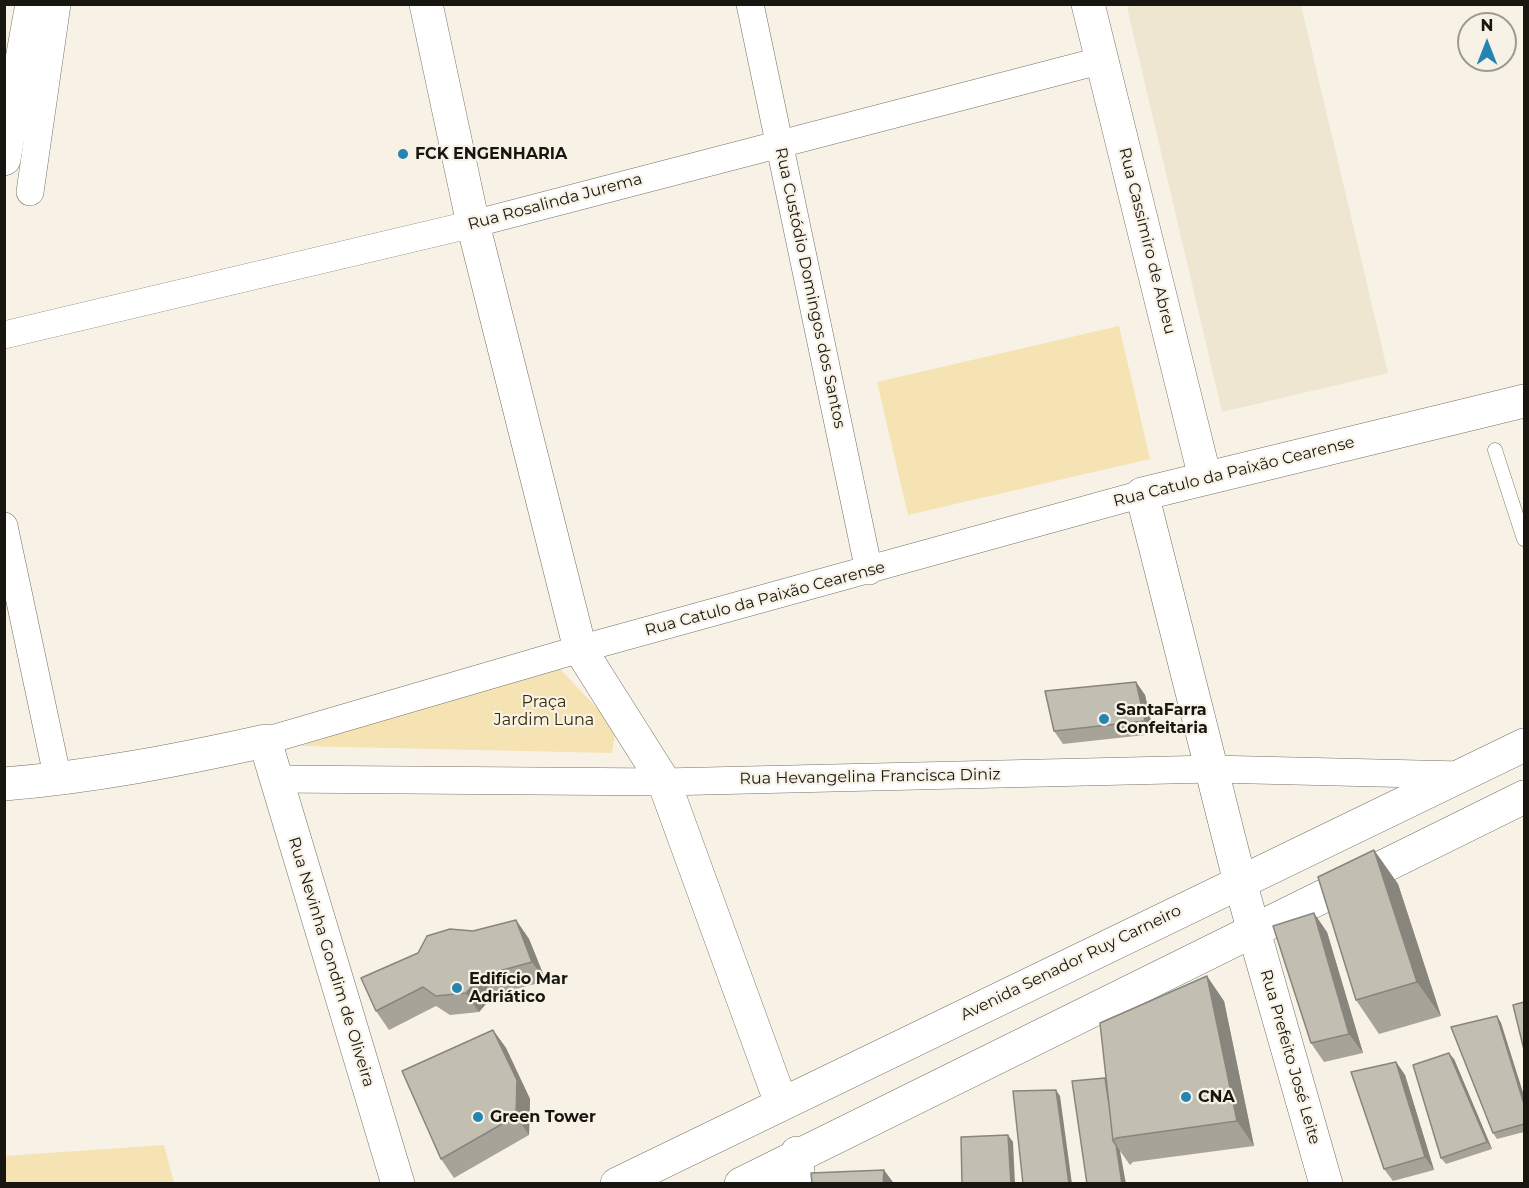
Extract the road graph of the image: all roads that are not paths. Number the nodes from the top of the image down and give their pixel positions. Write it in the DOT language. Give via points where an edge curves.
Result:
graph roads {
  1 [pos="32,4"];
  2 [pos="57,4"];
  3 [pos="426,4"];
  4 [pos="750,4"];
  5 [pos="1088,4"];
  6 [pos="1103,60"];
  7 [pos="780,144"];
  8 [pos="4,159"];
  9 [pos="30,192"];
  10 [pos="473,224"];
  11 [pos="4,335"];
  12 [pos="1524,401"];
  13 [pos="1495,450"];
  14 [pos="1205,478"];
  15 [pos="1142,494"];
  16 [pos="4,526"];
  17 [pos="1524,539"];
  18 [pos="868,571"];
  19 [pos="580,649"];
  20 [pos="265,741"];
  21 [pos="1524,745"];
  22 [pos="1212,769"];
  23 [pos="1462,775"];
  24 [pos="276,779"];
  25 [pos="58,780"];
  26 [pos="664,782"];
  27 [pos="4,784"];
  28 [pos="1524,797"];
  29 [pos="1240,882"];
  30 [pos="1254,930"];
  31 [pos="781,1103"];
  32 [pos="797,1168"];
  33 [pos="398,1184"];
  34 [pos="617,1184"];
  35 [pos="741,1184"];
  36 [pos="1326,1184"];
  1 -- 8 [label="main road"];
  2 -- 9 [label="street"];
  3 -- 10 [label="main road"];
  4 -- 7 [label="street, Rua Custódio Domingos dos Santos"];
  5 -- 6 [label="main road, Rua Cassimiro de Abreu"];
  6 -- 7 [label="street, Rua Rosalinda Jurema"];
  6 -- 14 [label="main road, Rua Cassimiro de Abreu"];
  7 -- 10 [label="street, Rua Rosalinda Jurema"];
  7 -- 18 [label="street, Rua Custódio Domingos dos Santos"];
  10 -- 11 [label="street, Rua Rosalinda Jurema"];
  10 -- 19 [label="main road"];
  12 -- 14 [label="main road, Rua Catulo da Paixão Cearense"];
  13 -- 17 [label="lane"];
  14 -- 15 [label="main road, Rua Catulo da Paixão Cearense"];
  15 -- 18 [label="street, Rua Catulo da Paixão Cearense"];
  15 -- 22 [label="main road"];
  16 -- 25 [label="street"];
  18 -- 19 [label="street, Rua Catulo da Paixão Cearense"];
  19 -- 20 [label="street, Rua Catulo da Paixão Cearense"];
  19 -- 26 [label="main road"];
  20 -- 24 [label="main road, Rua Nevinha Gondim de Oliveira"];
  20 -- 25 [label="main road, Rua Catulo da Paixão Cearense"];
  21 -- 23 [label="main road, Avenida Senador Ruy Carneiro"];
  22 -- 23 [label="street, Rua Hevangelina Francisca Diniz"];
  22 -- 26 [label="street, Rua Hevangelina Francisca Diniz"];
  22 -- 29 [label="main road"];
  23 -- 29 [label="main road, Avenida Senador Ruy Carneiro"];
  24 -- 26 [label="street, Rua Hevangelina Francisca Diniz"];
  24 -- 33 [label="main road, Rua Nevinha Gondim de Oliveira"];
  25 -- 27 [label="main road, Rua Catulo da Paixão Cearense"];
  26 -- 31 [label="main road"];
  28 -- 30 [label="main road"];
  29 -- 30 [label="main road"];
  29 -- 31 [label="main road, Avenida Senador Ruy Carneiro"];
  30 -- 32 [label="main road"];
  30 -- 36 [label="main road, Rua Prefeito José Leite"];
  31 -- 34 [label="main road, Avenida Senador Ruy Carneiro"];
  32 -- 35 [label="main road"];
}
